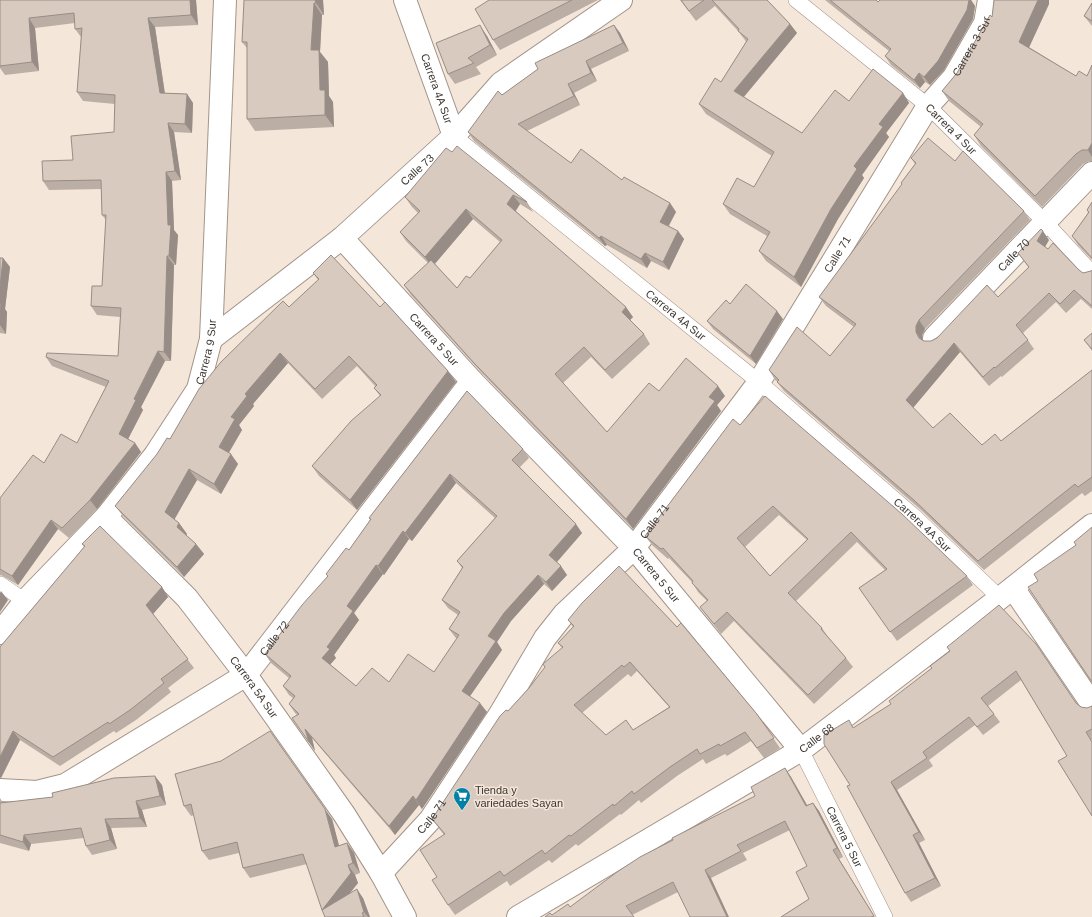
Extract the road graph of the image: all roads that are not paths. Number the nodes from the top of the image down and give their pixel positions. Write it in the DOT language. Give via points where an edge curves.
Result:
graph roads {
  1 [pos="225,0"];
  2 [pos="405,0"];
  3 [pos="621,0"];
  4 [pos="796,0"];
  5 [pos="989,0"];
  6 [pos="928,106"];
  7 [pos="454,136"];
  8 [pos="1092,173"];
  9 [pos="1046,222"];
  10 [pos="342,238"];
  11 [pos="1092,273"];
  12 [pos="934,338"];
  13 [pos="211,339"];
  14 [pos="472,381"];
  15 [pos="758,382"];
  16 [pos="106,517"];
  17 [pos="1092,525"];
  18 [pos="634,548"];
  19 [pos="0,584"];
  20 [pos="1006,593"];
  21 [pos="26,601"];
  22 [pos="0,633"];
  23 [pos="246,675"];
  24 [pos="1092,704"];
  25 [pos="801,750"];
  26 [pos="0,790"];
  27 [pos="381,873"];
  28 [pos="405,917"];
  29 [pos="518,917"];
  30 [pos="885,917"];
  1 -- 13 [label="street, Carrera 9 Sur"];
  2 -- 7 [label="street, Carrera 4A Sur"];
  3 -- 7 [label="street, Calle 73" via="501,83"];
  4 -- 6 [label="lane, Carrera 4 Sur"];
  5 -- 6 [label="street, Carrera 3 Sur" via="985,23 954,77"];
  6 -- 9 [label="lane, Carrera 4 Sur"];
  6 -- 15 [label="street, Calle 71"];
  7 -- 10 [label="street, Calle 73"];
  7 -- 15 [label="lane, Carrera 4A Sur"];
  8 -- 9 [label="street, Calle 70"];
  9 -- 11 [label="lane, Carrera 4 Sur"];
  9 -- 12 [label="street, Calle 70"];
  10 -- 13 [label="street, Calle 73"];
  10 -- 14 [label="street, Carrera 5 Sur"];
  13 -- 16 [label="street, Carrera 9 Sur" via="198,389 155,455"];
  14 -- 18 [label="street, Carrera 5 Sur"];
  14 -- 23 [label="street, Calle 72"];
  15 -- 18 [label="street, Calle 71"];
  15 -- 20 [label="lane, Carrera 4A Sur"];
  16 -- 21 [label="street, Carrera 9 Sur"];
  16 -- 23 [label="street, Carrera 5A Sur" via="187,598"];
  17 -- 20 [label="street, Calle 68"];
  18 -- 25 [label="street, Carrera 5 Sur"];
  18 -- 27 [label="street, Calle 71" via="564,614 545,638 500,714 430,820"];
  19 -- 21 [label="lane"];
  20 -- 24 [label="street, Carrera 4A Sur"];
  20 -- 25 [label="street, Calle 68"];
  21 -- 22 [label="street, Carrera 9 Sur"];
  23 -- 26 [label="street, Calle 72" via="65,785 37,792"];
  23 -- 27 [label="street, Carrera 5A Sur" via="344,814"];
  25 -- 29 [label="street, Calle 68"];
  25 -- 30 [label="lane, Carrera 5 Sur"];
  27 -- 28 [label="street"];
}
